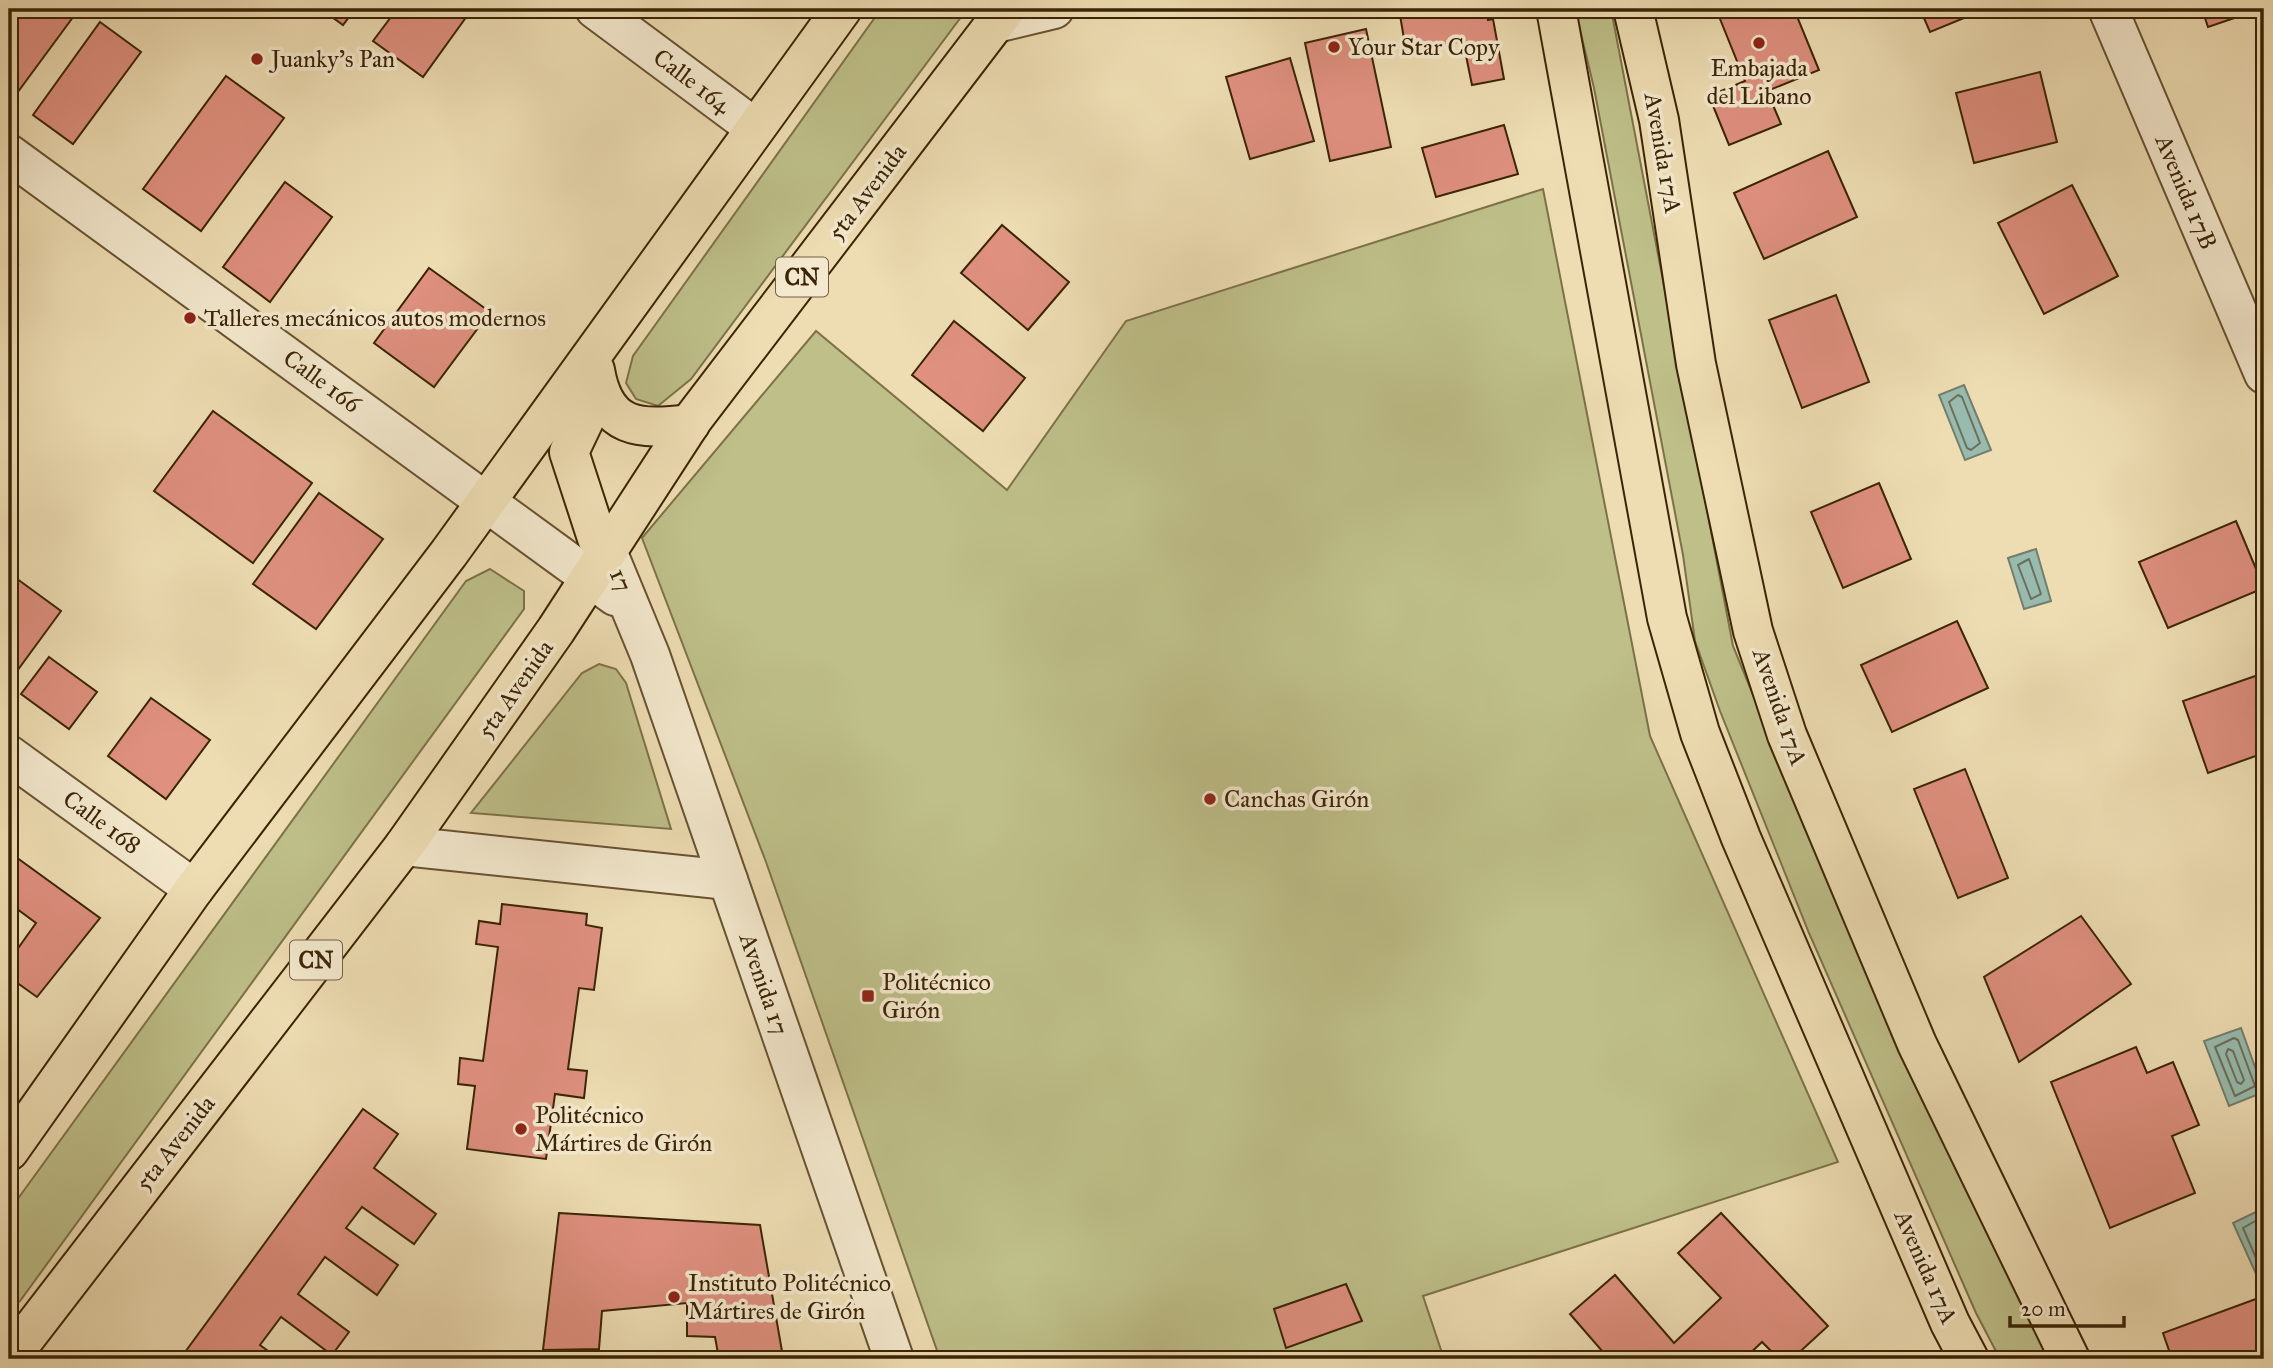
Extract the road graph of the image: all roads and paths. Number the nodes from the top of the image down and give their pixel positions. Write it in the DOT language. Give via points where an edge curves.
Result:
graph roads {
  1 [pos="595,9"];
  2 [pos="842,9"];
  3 [pos="1054,9"];
  4 [pos="1556,9"];
  5 [pos="1633,9"];
  6 [pos="2108,9"];
  7 [pos="1001,16"];
  8 [pos="755,128"];
  9 [pos="9,154"];
  10 [pos="592,355"];
  11 [pos="2264,374"];
  12 [pos="598,391"];
  13 [pos="690,424"];
  14 [pos="487,501"];
  15 [pos="599,565"];
  16 [pos="634,610"];
  17 [pos="9,755"];
  18 [pos="404,846"];
  19 [pos="728,880"];
  20 [pos="194,889"];
  21 [pos="9,1152"];
  22 [pos="9,1359"];
  23 [pos="894,1359"];
  24 [pos="1969,1359"];
  25 [pos="2070,1359"];
  1 -- 8 [label="street, Calle 164"];
  2 -- 8 [label="main road"];
  3 -- 7 [label="street"];
  4 -- 24 [label="main road, Avenida 17A" via="1667,618 1700,733 1741,838"];
  5 -- 25 [label="main road, Avenida 17A" via="1659,120 1699,377 1753,631 1783,722 1917,1044"];
  6 -- 11 [label="street, Avenida 17B"];
  7 -- 13 [label="main road, 5ta Avenida / CN"];
  8 -- 10 [label="main road"];
  9 -- 14 [label="street, Calle 166"];
  10 -- 12 [label="main road"];
  10 -- 14 [label="main road"];
  12 -- 13 [label="main road" via="608,407 637,427"];
  12 -- 15 [label="main road" via="569,452 597,538"];
  13 -- 15 [label="main road, 5ta Avenida / CN"];
  14 -- 15 [label="street, Calle 166"];
  14 -- 20 [label="main road"];
  15 -- 16 [label="street, Calle 166"];
  15 -- 18 [label="main road, 5ta Avenida / CN"];
  16 -- 19 [label="street, Avenida 17"];
  17 -- 20 [label="street, Calle 168"];
  18 -- 19 [label="street"];
  18 -- 22 [label="main road, 5ta Avenida / CN"];
  19 -- 23 [label="street, Avenida 17"];
  20 -- 21 [label="main road"];
}
